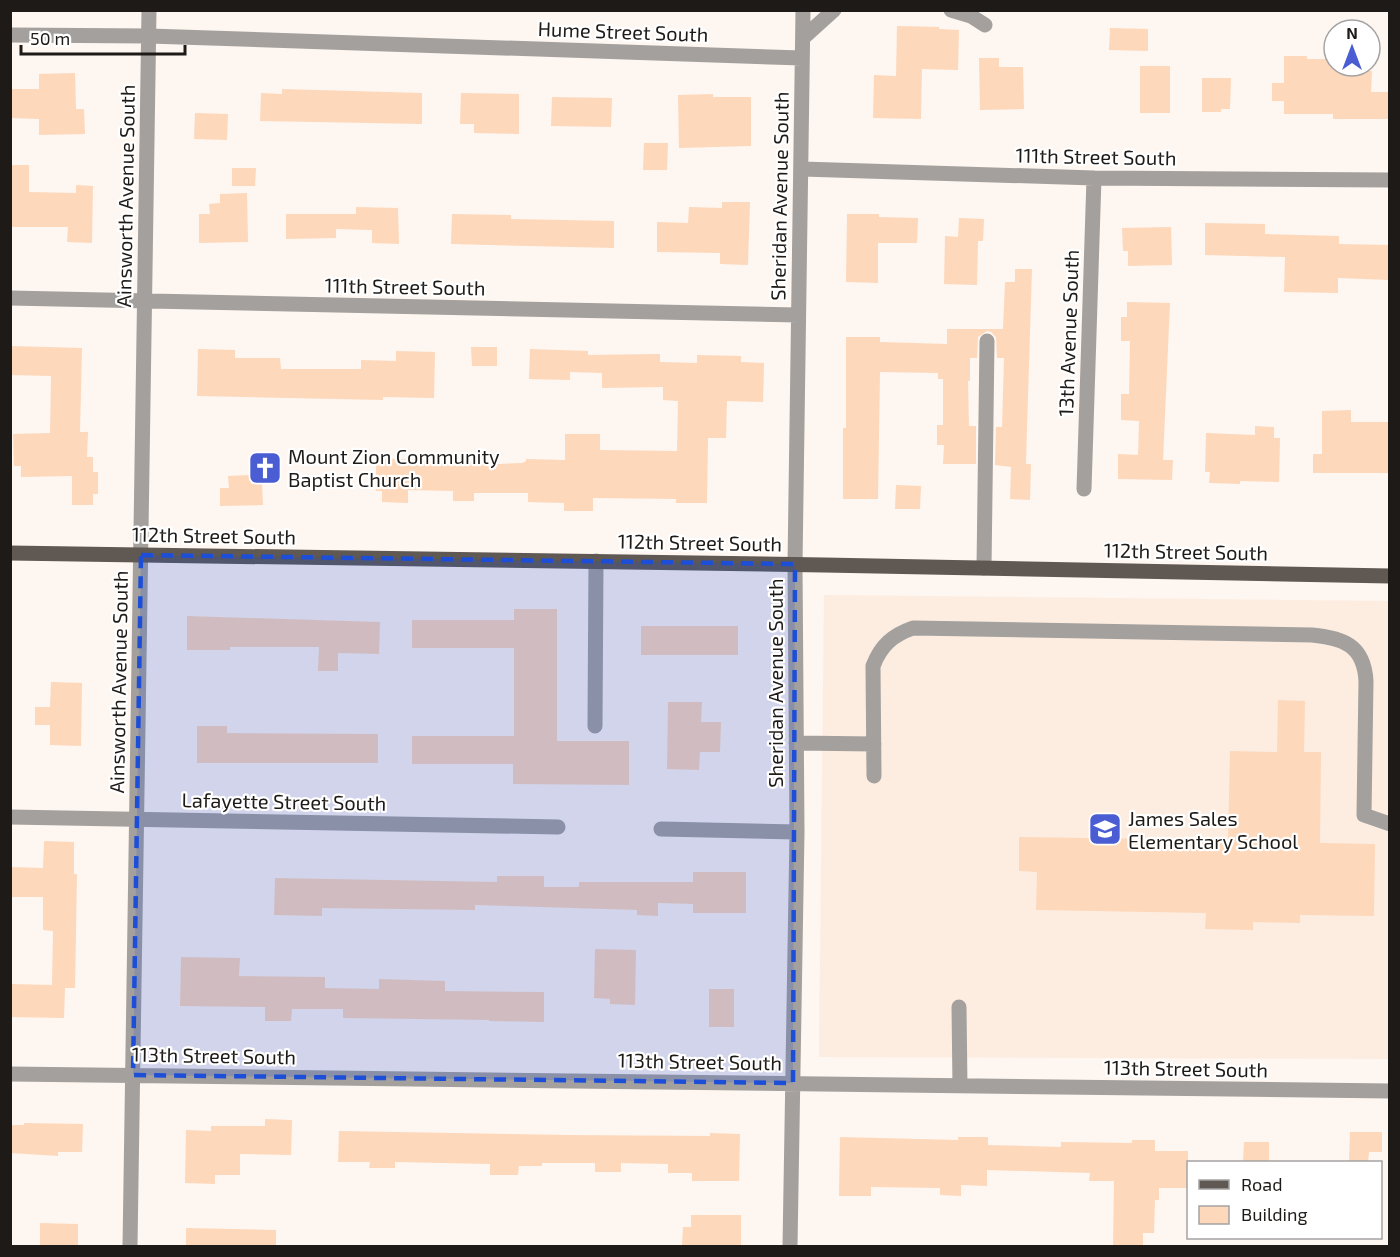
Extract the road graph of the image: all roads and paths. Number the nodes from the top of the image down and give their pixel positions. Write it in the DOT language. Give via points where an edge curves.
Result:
graph roads {
  1 [pos="149,10"];
  2 [pos="803,10"];
  3 [pos="834,10"];
  4 [pos="951,10"];
  5 [pos="985,25"];
  6 [pos="10,35"];
  7 [pos="149,36"];
  8 [pos="802,38"];
  9 [pos="802,58"];
  10 [pos="802,169"];
  11 [pos="1094,178"];
  12 [pos="1389,180"];
  13 [pos="10,298"];
  14 [pos="143,301"];
  15 [pos="798,315"];
  16 [pos="987,341"];
  17 [pos="1084,489"];
  18 [pos="10,553"];
  19 [pos="141,555"];
  20 [pos="596,561"];
  21 [pos="795,564"];
  22 [pos="984,568"];
  23 [pos="1389,576"];
  24 [pos="595,726"];
  25 [pos="796,742"];
  26 [pos="874,744"];
  27 [pos="874,776"];
  28 [pos="10,817"];
  29 [pos="137,820"];
  30 [pos="1389,824"];
  31 [pos="558,827"];
  32 [pos="661,829"];
  33 [pos="797,832"];
  34 [pos="959,1007"];
  35 [pos="10,1074"];
  36 [pos="133,1075"];
  37 [pos="793,1083"];
  38 [pos="960,1086"];
  39 [pos="1389,1091"];
  40 [pos="130,1246"];
  41 [pos="790,1246"];
  1 -- 7 [label="street, Ainsworth Avenue South"];
  2 -- 8 [label="street, Sheridan Avenue South"];
  3 -- 8 [label="street"];
  4 -- 5 [label="street"];
  6 -- 7 [label="street, Hume Street South"];
  7 -- 9 [label="street, Hume Street South"];
  7 -- 14 [label="street, Ainsworth Avenue South"];
  8 -- 9 [label="street, Sheridan Avenue South"];
  9 -- 10 [label="street, Sheridan Avenue South"];
  10 -- 11 [label="street, 111th Street South"];
  10 -- 15 [label="street, Sheridan Avenue South"];
  11 -- 12 [label="street, 111th Street South"];
  11 -- 17 [label="street, 13th Avenue South"];
  13 -- 14 [label="street, 111th Street South"];
  14 -- 15 [label="street, 111th Street South"];
  14 -- 19 [label="street, Ainsworth Avenue South"];
  15 -- 21 [label="street, Sheridan Avenue South"];
  16 -- 22 [label="street"];
  18 -- 19 [label="main road, 112th Street South"];
  19 -- 20 [label="main road, 112th Street South"];
  19 -- 29 [label="street, Ainsworth Avenue South"];
  20 -- 21 [label="main road, 112th Street South"];
  20 -- 24 [label="street"];
  21 -- 22 [label="main road, 112th Street South"];
  21 -- 25 [label="street, Sheridan Avenue South"];
  22 -- 23 [label="main road, 112th Street South"];
  25 -- 26 [label="street"];
  25 -- 33 [label="street, Sheridan Avenue South"];
  26 -- 27 [label="street"];
  26 -- 30 [label="street" via="873,666 890,639 913,628 1329,637 1356,650 1366,670 1364,815"];
  28 -- 29 [label="street, Lafayette Street South"];
  29 -- 31 [label="street, Lafayette Street South"];
  29 -- 36 [label="street, Ainsworth Avenue South"];
  32 -- 33 [label="street"];
  33 -- 37 [label="street, Sheridan Avenue South"];
  34 -- 38 [label="street"];
  35 -- 36 [label="street, 113th Street South"];
  36 -- 37 [label="street, 113th Street South"];
  36 -- 40 [label="street, Ainsworth Avenue South"];
  37 -- 38 [label="street, 113th Street South"];
  37 -- 41 [label="street, Sheridan Avenue South"];
  38 -- 39 [label="street, 113th Street South"];
}
